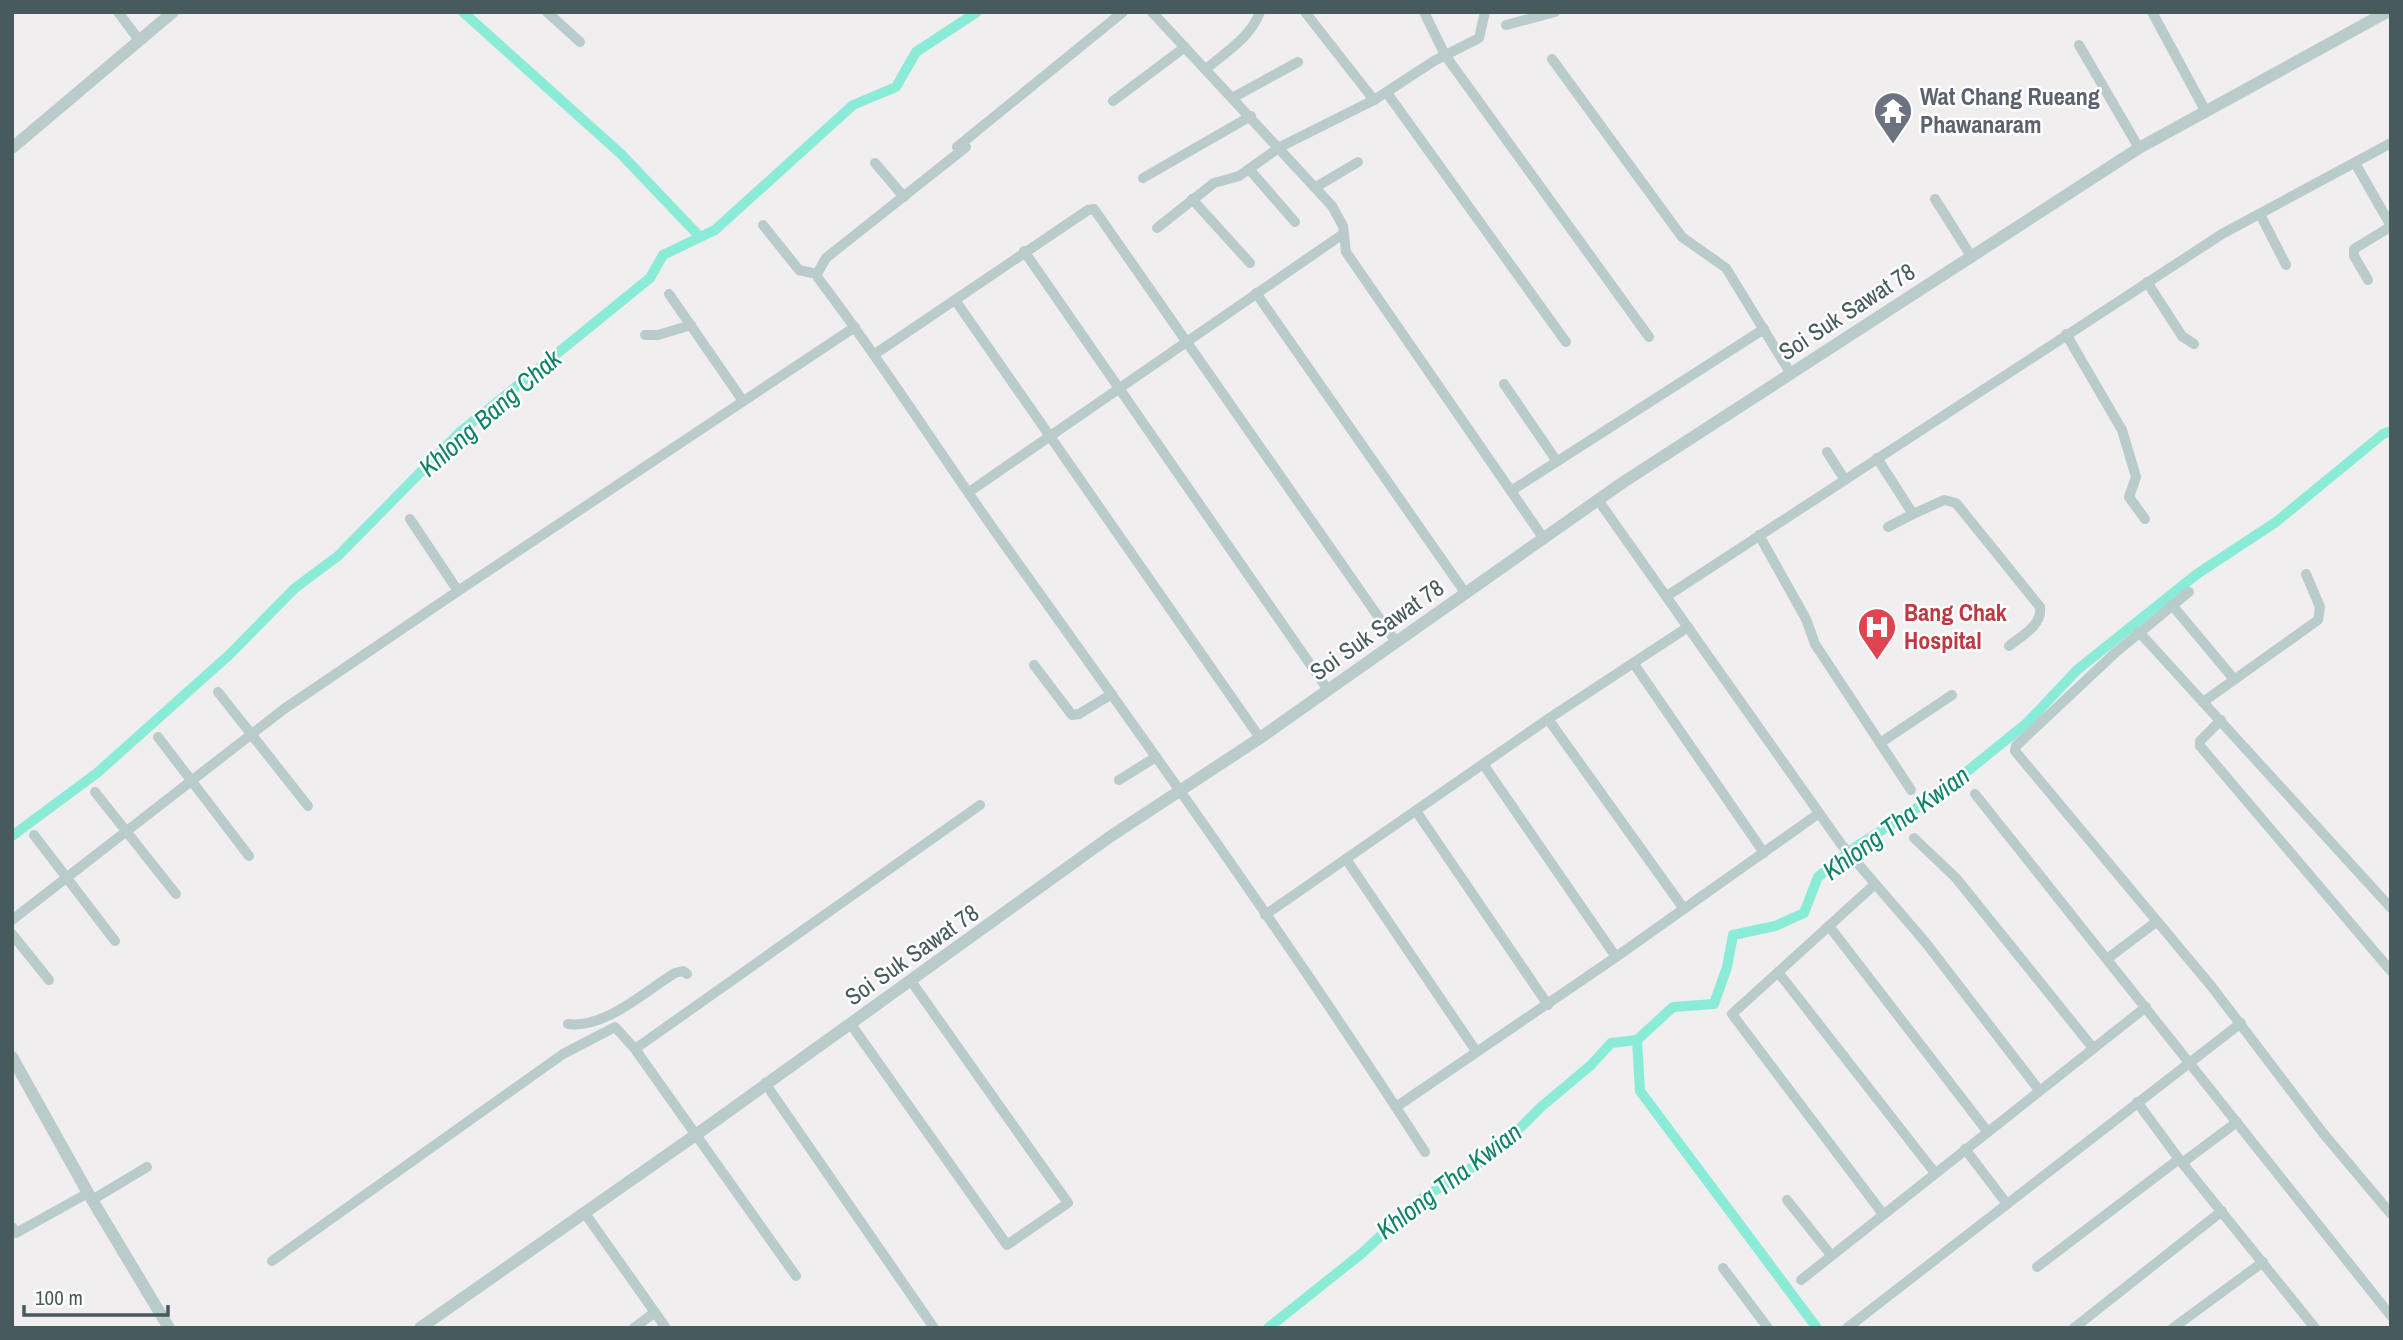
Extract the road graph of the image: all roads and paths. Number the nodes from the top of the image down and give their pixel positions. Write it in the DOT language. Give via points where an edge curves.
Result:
graph roads {
  1 [pos="118,12"];
  2 [pos="173,12"];
  3 [pos="547,12"];
  4 [pos="1124,12"];
  5 [pos="1152,12"];
  6 [pos="1260,12"];
  7 [pos="1305,12"];
  8 [pos="1424,12"];
  9 [pos="1485,12"];
  10 [pos="1555,12"];
  11 [pos="2152,12"];
  12 [pos="2387,12"];
  13 [pos="2372,16"];
  14 [pos="1506,25"];
  15 [pos="139,40"];
  16 [pos="580,42"];
  17 [pos="2078,45"];
  18 [pos="1185,47"];
  19 [pos="1445,55"];
  20 [pos="1552,59"];
  21 [pos="1298,62"];
  22 [pos="1206,69"];
  23 [pos="1387,93"];
  24 [pos="1234,97"];
  25 [pos="1374,100"];
  26 [pos="1113,102"];
  27 [pos="2204,110"];
  28 [pos="1251,116"];
  29 [pos="2391,143"];
  30 [pos="966,147"];
  31 [pos="1280,147"];
  32 [pos="12,148"];
  33 [pos="2139,148"];
  34 [pos="1359,162"];
  35 [pos="875,163"];
  36 [pos="2355,163"];
  37 [pos="1249,169"];
  38 [pos="921,178"];
  39 [pos="1143,178"];
  40 [pos="1316,187"];
  41 [pos="904,197"];
  42 [pos="1192,199"];
  43 [pos="1935,199"];
  44 [pos="2260,214"];
  45 [pos="1295,222"];
  46 [pos="763,225"];
  47 [pos="2390,227"];
  48 [pos="1157,228"];
  49 [pos="1343,234"];
  50 [pos="1024,251"];
  51 [pos="1971,257"];
  52 [pos="1250,264"];
  53 [pos="2286,265"];
  54 [pos="817,274"];
  55 [pos="2368,280"];
  56 [pos="2147,282"];
  57 [pos="1256,293"];
  58 [pos="669,294"];
  59 [pos="955,300"];
  60 [pos="691,325"];
  61 [pos="855,327"];
  62 [pos="1764,329"];
  63 [pos="2066,334"];
  64 [pos="645,335"];
  65 [pos="1650,337"];
  66 [pos="1189,342"];
  67 [pos="1566,342"];
  68 [pos="2194,344"];
  69 [pos="875,355"];
  70 [pos="1791,374"];
  71 [pos="1503,384"];
  72 [pos="1121,389"];
  73 [pos="743,401"];
  74 [pos="1051,436"];
  75 [pos="1827,452"];
  76 [pos="1877,458"];
  77 [pos="1556,460"];
  78 [pos="1844,480"];
  79 [pos="1511,491"];
  80 [pos="969,492"];
  81 [pos="1598,500"];
  82 [pos="1913,514"];
  83 [pos="410,519"];
  84 [pos="2145,519"];
  85 [pos="1888,527"];
  86 [pos="1759,535"];
  87 [pos="1544,539"];
  88 [pos="2306,574"];
  89 [pos="458,591"];
  90 [pos="2189,592"];
  91 [pos="1466,594"];
  92 [pos="1667,596"];
  93 [pos="2172,605"];
  94 [pos="1688,627"];
  95 [pos="2139,632"];
  96 [pos="1396,642"];
  97 [pos="2009,646"];
  98 [pos="1634,664"];
  99 [pos="1034,665"];
  100 [pos="2233,678"];
  101 [pos="1328,690"];
  102 [pos="218,692"];
  103 [pos="1112,694"];
  104 [pos="1952,695"];
  105 [pos="2203,702"];
  106 [pos="1548,719"];
  107 [pos="2221,720"];
  108 [pos="251,734"];
  109 [pos="158,737"];
  110 [pos="1260,738"];
  111 [pos="1880,743"];
  112 [pos="1156,757"];
  113 [pos="1483,764"];
  114 [pos="1119,780"];
  115 [pos="191,781"];
  116 [pos="1179,790"];
  117 [pos="1912,790"];
  118 [pos="95,792"];
  119 [pos="1975,794"];
  120 [pos="980,805"];
  121 [pos="308,806"];
  122 [pos="1416,811"];
  123 [pos="1818,814"];
  124 [pos="127,831"];
  125 [pos="34,835"];
  126 [pos="1914,838"];
  127 [pos="1764,853"];
  128 [pos="249,856"];
  129 [pos="1346,859"];
  130 [pos="67,877"];
  131 [pos="1874,885"];
  132 [pos="176,894"];
  133 [pos="2391,908"];
  134 [pos="1684,909"];
  135 [pos="1265,915"];
  136 [pos="12,920"];
  137 [pos="2156,922"];
  138 [pos="1829,926"];
  139 [pos="12,934"];
  140 [pos="115,941"];
  141 [pos="1616,957"];
  142 [pos="2107,959"];
  143 [pos="2391,971"];
  144 [pos="1778,972"];
  145 [pos="687,974"];
  146 [pos="49,980"];
  147 [pos="911,981"];
  148 [pos="1548,1005"];
  149 [pos="2146,1007"];
  150 [pos="610,1013"];
  151 [pos="568,1024"];
  152 [pos="850,1024"];
  153 [pos="2241,1024"];
  154 [pos="615,1027"];
  155 [pos="2093,1048"];
  156 [pos="635,1049"];
  157 [pos="1476,1051"];
  158 [pos="12,1057"];
  159 [pos="2189,1061"];
  160 [pos="765,1083"];
  161 [pos="2039,1090"];
  162 [pos="2137,1102"];
  163 [pos="1396,1107"];
  164 [pos="2237,1122"];
  165 [pos="1987,1131"];
  166 [pos="697,1134"];
  167 [pos="1965,1149"];
  168 [pos="1425,1152"];
  169 [pos="2180,1161"];
  170 [pos="147,1167"];
  171 [pos="1935,1173"];
  172 [pos="90,1196"];
  173 [pos="1787,1200"];
  174 [pos="2007,1204"];
  175 [pos="2222,1211"];
  176 [pos="584,1212"];
  177 [pos="1883,1214"];
  178 [pos="2391,1214"];
  179 [pos="13,1232"];
  180 [pos="1831,1255"];
  181 [pos="272,1261"];
  182 [pos="2263,1262"];
  183 [pos="2037,1267"];
  184 [pos="1723,1268"];
  185 [pos="796,1276"];
  186 [pos="1801,1280"];
  187 [pos="655,1312"];
  188 [pos="2391,1316"];
  189 [pos="169,1328"];
  190 [pos="420,1328"];
  191 [pos="634,1328"];
  192 [pos="666,1328"];
  193 [pos="934,1328"];
  194 [pos="1768,1328"];
  195 [pos="1847,1328"];
  196 [pos="2074,1328"];
  197 [pos="2173,1328"];
  198 [pos="2315,1328"];
  1 -- 15 [label="street"];
  2 -- 15 [label="street"];
  3 -- 16 [label="street"];
  4 -- 38 [label="street"];
  5 -- 18 [label="street"];
  6 -- 22 [label="street" via="1253,29"];
  7 -- 25 [label="street"];
  8 -- 19 [label="street"];
  9 -- 19 [label="street" via="1479,38"];
  10 -- 14 [label="street"];
  11 -- 27 [label="street"];
  12 -- 13 [label="street, Soi Suk Sawat 78"];
  13 -- 27 [label="street, Soi Suk Sawat 78"];
  15 -- 32 [label="street"];
  17 -- 33 [label="street"];
  18 -- 22 [label="street"];
  18 -- 26 [label="street"];
  19 -- 23 [label="street"];
  19 -- 65 [label="street"];
  20 -- 62 [label="street" via="1682,237 1726,268"];
  21 -- 24 [label="street"];
  22 -- 24 [label="street"];
  23 -- 25 [label="street"];
  23 -- 67 [label="street"];
  24 -- 28 [label="street"];
  25 -- 31 [label="street"];
  27 -- 33 [label="street, Soi Suk Sawat 78"];
  28 -- 31 [label="street"];
  28 -- 39 [label="street"];
  29 -- 36 [label="street"];
  30 -- 41 [label="street"];
  31 -- 37 [label="street"];
  31 -- 40 [label="street"];
  33 -- 51 [label="street, Soi Suk Sawat 78"];
  34 -- 40 [label="street"];
  35 -- 41 [label="street"];
  36 -- 44 [label="street"];
  36 -- 47 [label="street"];
  37 -- 42 [label="street" via="1214,183"];
  37 -- 45 [label="street"];
  40 -- 49 [label="street" via="1340,219"];
  41 -- 54 [label="street" via="826,258"];
  42 -- 48 [label="street"];
  42 -- 52 [label="street"];
  43 -- 51 [label="street"];
  44 -- 53 [label="street"];
  44 -- 56 [label="street"];
  46 -- 54 [label="street" via="799,270"];
  47 -- 55 [label="street" via="2354,249"];
  49 -- 57 [label="street"];
  49 -- 79 [label="street" via="1346,252"];
  50 -- 59 [label="street"];
  50 -- 66 [label="street" via="1094,209"];
  50 -- 72 [label="street"];
  51 -- 70 [label="street, Soi Suk Sawat 78"];
  54 -- 61 [label="street"];
  56 -- 63 [label="street"];
  56 -- 68 [label="street" via="2182,336"];
  57 -- 66 [label="street"];
  57 -- 91 [label="street"];
  58 -- 60 [label="street"];
  59 -- 69 [label="street"];
  59 -- 74 [label="street"];
  60 -- 64 [label="street"];
  60 -- 73 [label="street"];
  61 -- 69 [label="street"];
  61 -- 73 [label="street"];
  62 -- 70 [label="street"];
  62 -- 77 [label="street"];
  63 -- 76 [label="street"];
  63 -- 84 [label="street" via="2122,430 2136,477 2129,497"];
  66 -- 72 [label="street"];
  66 -- 96 [label="street"];
  69 -- 80 [label="street"];
  70 -- 81 [label="street, Soi Suk Sawat 78"];
  71 -- 77 [label="street"];
  72 -- 74 [label="street"];
  72 -- 101 [label="street"];
  73 -- 89 [label="street"];
  74 -- 80 [label="street"];
  74 -- 110 [label="street"];
  75 -- 78 [label="street"];
  76 -- 78 [label="street"];
  76 -- 82 [label="street"];
  77 -- 79 [label="street"];
  78 -- 86 [label="street"];
  79 -- 87 [label="street"];
  80 -- 103 [label="street"];
  81 -- 87 [label="street, Soi Suk Sawat 78"];
  81 -- 92 [label="street"];
  82 -- 85 [label="street"];
  82 -- 97 [label="street" via="1944,500 1956,503 2040,607 2036,624"];
  83 -- 89 [label="street"];
  86 -- 92 [label="street"];
  86 -- 111 [label="street" via="1815,644"];
  87 -- 91 [label="street, Soi Suk Sawat 78"];
  88 -- 100 [label="street" via="2320,607 2318,620"];
  89 -- 108 [label="street"];
  90 -- 93 [label="street"];
  91 -- 96 [label="street, Soi Suk Sawat 78"];
  92 -- 94 [label="street"];
  93 -- 95 [label="street"];
  93 -- 100 [label="street"];
  94 -- 98 [label="street"];
  94 -- 123 [label="street"];
  95 -- 105 [label="street"];
  95 -- 137 [label="street" via="2015,751"];
  96 -- 101 [label="street, Soi Suk Sawat 78"];
  98 -- 106 [label="street"];
  98 -- 127 [label="street"];
  99 -- 103 [label="street" via="1072,715"];
  100 -- 105 [label="street"];
  101 -- 110 [label="street, Soi Suk Sawat 78"];
  102 -- 108 [label="street"];
  103 -- 112 [label="street"];
  104 -- 111 [label="street"];
  105 -- 107 [label="street"];
  106 -- 113 [label="street"];
  106 -- 134 [label="street"];
  107 -- 133 [label="street"];
  107 -- 143 [label="street" via="2200,746"];
  108 -- 115 [label="street"];
  108 -- 121 [label="street"];
  109 -- 115 [label="street"];
  110 -- 116 [label="street, Soi Suk Sawat 78"];
  111 -- 117 [label="street"];
  112 -- 114 [label="street"];
  112 -- 116 [label="street"];
  113 -- 122 [label="street"];
  113 -- 141 [label="street"];
  115 -- 124 [label="street"];
  115 -- 128 [label="street"];
  116 -- 135 [label="street"];
  116 -- 147 [label="street, Soi Suk Sawat 78"];
  118 -- 124 [label="street"];
  119 -- 142 [label="street"];
  120 -- 156 [label="street"];
  122 -- 129 [label="street"];
  122 -- 148 [label="street"];
  123 -- 127 [label="street"];
  123 -- 131 [label="street"];
  124 -- 130 [label="street"];
  124 -- 132 [label="street"];
  125 -- 130 [label="street"];
  126 -- 155 [label="street" via="1956,878"];
  127 -- 134 [label="street"];
  129 -- 135 [label="street"];
  129 -- 157 [label="street"];
  130 -- 136 [label="street"];
  130 -- 140 [label="street"];
  131 -- 138 [label="street"];
  131 -- 161 [label="street" via="1926,943"];
  134 -- 141 [label="street"];
  135 -- 163 [label="street"];
  137 -- 142 [label="street"];
  137 -- 153 [label="street"];
  138 -- 144 [label="street"];
  138 -- 165 [label="street"];
  139 -- 146 [label="street"];
  141 -- 148 [label="street"];
  142 -- 149 [label="street"];
  144 -- 171 [label="street"];
  144 -- 177 [label="street" via="1732,1017"];
  145 -- 150 [label="street" via="675,973"];
  147 -- 152 [label="street, Soi Suk Sawat 78"];
  147 -- 152 [label="street" via="1068,1203 1007,1245"];
  148 -- 157 [label="street"];
  149 -- 155 [label="street"];
  149 -- 159 [label="street"];
  150 -- 151 [label="street" via="589,1023"];
  150 -- 154 [label="street"];
  152 -- 160 [label="street, Soi Suk Sawat 78"];
  153 -- 159 [label="street"];
  153 -- 178 [label="street"];
  154 -- 156 [label="street"];
  154 -- 181 [label="street" via="559,1057"];
  155 -- 161 [label="street"];
  156 -- 166 [label="street"];
  157 -- 163 [label="street"];
  158 -- 172 [label="street"];
  159 -- 162 [label="street"];
  159 -- 164 [label="street"];
  160 -- 166 [label="street, Soi Suk Sawat 78"];
  160 -- 193 [label="street"];
  161 -- 165 [label="street"];
  162 -- 169 [label="street"];
  162 -- 174 [label="street"];
  163 -- 168 [label="street"];
  164 -- 169 [label="street"];
  164 -- 188 [label="street"];
  165 -- 167 [label="street"];
  166 -- 176 [label="street, Soi Suk Sawat 78"];
  166 -- 185 [label="street"];
  167 -- 171 [label="street"];
  167 -- 174 [label="street"];
  169 -- 175 [label="street"];
  169 -- 183 [label="street"];
  170 -- 172 [label="street"];
  171 -- 177 [label="street"];
  172 -- 179 [label="street"];
  172 -- 189 [label="street"];
  173 -- 180 [label="street"];
  174 -- 195 [label="street"];
  175 -- 182 [label="street"];
  175 -- 196 [label="street"];
  176 -- 187 [label="street"];
  176 -- 190 [label="street, Soi Suk Sawat 78"];
  177 -- 180 [label="street"];
  180 -- 186 [label="street"];
  182 -- 197 [label="street"];
  182 -- 198 [label="street"];
  184 -- 194 [label="street"];
  187 -- 191 [label="street"];
  187 -- 192 [label="street"];
}
